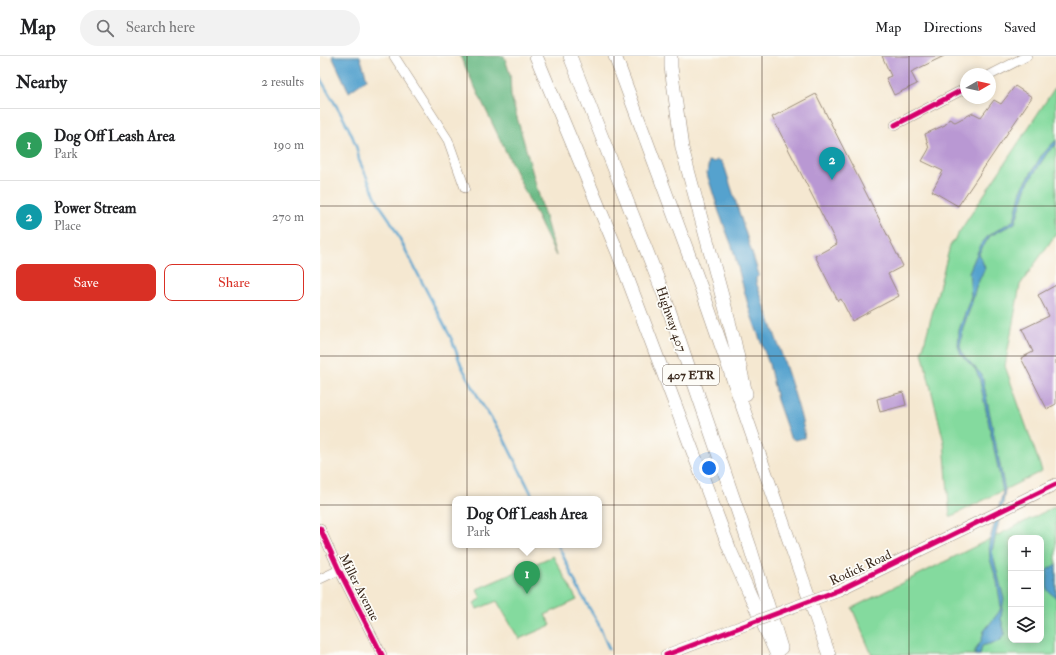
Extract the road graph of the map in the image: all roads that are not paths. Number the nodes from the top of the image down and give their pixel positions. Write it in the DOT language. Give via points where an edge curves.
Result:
graph roads {
  1 [pos="394,56"];
  2 [pos="570,56"];
  3 [pos="615,56"];
  4 [pos="671,56"];
  5 [pos="1027,56"];
  6 [pos="536,57"];
  7 [pos="996,72"];
  8 [pos="960,91"];
  9 [pos="895,125"];
  10 [pos="465,188"];
  11 [pos="761,458"];
  12 [pos="1056,484"];
  13 [pos="320,528"];
  14 [pos="339,570"];
  15 [pos="320,579"];
  16 [pos="382,655"];
  17 [pos="666,655"];
  18 [pos="777,655"];
  19 [pos="784,655"];
  20 [pos="829,655"];
  1 -- 10 [label="street" via="448,140"];
  2 -- 19 [label="highway, Highway 407 / 407 ETR" via="664,295"];
  3 -- 11 [label="highway, 407 ETR" via="701,285"];
  4 -- 11 [label="highway" via="682,148 734,340"];
  5 -- 7 [label="street"];
  6 -- 18 [label="highway" via="618,253 730,550"];
  8 -- 9 [label="street"];
  11 -- 20 [label="highway, 407 ETR"];
  12 -- 17 [label="main road, Rodick Road, bridge" via="839,590"];
  13 -- 14 [label="street, Miller Avenue"];
  14 -- 15 [label="street"];
  14 -- 16 [label="street, Miller Avenue"];
}
